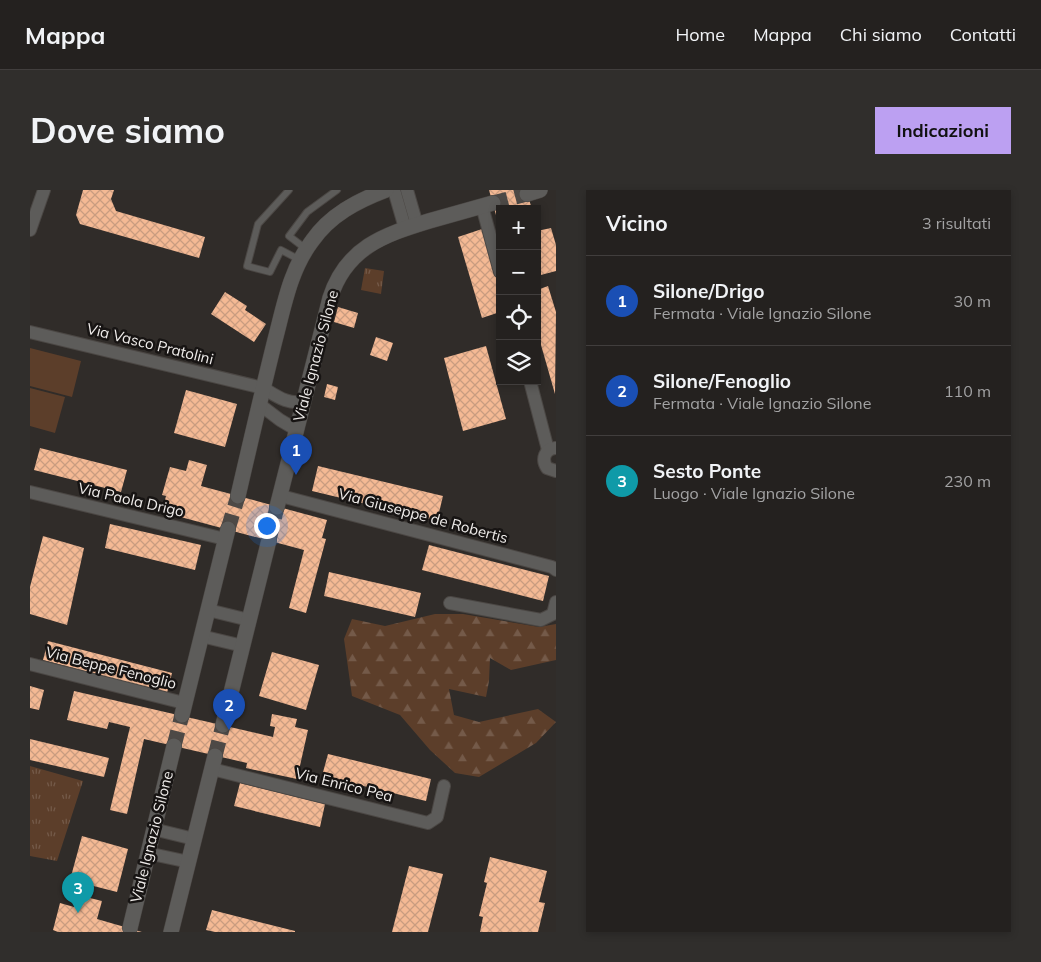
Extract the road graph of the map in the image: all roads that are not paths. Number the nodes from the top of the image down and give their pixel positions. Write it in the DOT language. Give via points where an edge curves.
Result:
graph roads {
  1 [pos="44,190"];
  2 [pos="289,190"];
  3 [pos="336,190"];
  4 [pos="386,190"];
  5 [pos="394,190"];
  6 [pos="407,190"];
  7 [pos="487,205"];
  8 [pos="411,227"];
  9 [pos="30,230"];
  10 [pos="496,251"];
  11 [pos="303,255"];
  12 [pos="30,332"];
  13 [pos="531,385"];
  14 [pos="263,388"];
  15 [pos="304,401"];
  16 [pos="259,404"];
  17 [pos="296,430"];
  18 [pos="552,449"];
  19 [pos="556,471"];
  20 [pos="30,492"];
  21 [pos="238,496"];
  22 [pos="279,501"];
  23 [pos="227,534"];
  24 [pos="268,540"];
  25 [pos="556,570"];
  26 [pos="556,602"];
  27 [pos="450,603"];
  28 [pos="208,610"];
  29 [pos="249,620"];
  30 [pos="201,636"];
  31 [pos="243,646"];
  32 [pos="30,664"];
  33 [pos="183,709"];
  34 [pos="223,725"];
  35 [pos="174,746"];
  36 [pos="214,762"];
  37 [pos="444,786"];
  38 [pos="153,829"];
  39 [pos="194,839"];
  40 [pos="147,853"];
  41 [pos="189,862"];
  42 [pos="130,928"];
  43 [pos="174,931"];
  1 -- 9 [label="street"];
  2 -- 11 [label="lane" via="258,224 247,266 270,272 281,250"];
  3 -- 11 [label="lane" via="307,212 289,236"];
  4 -- 11 [label="street" via="344,210 321,230"];
  5 -- 8 [label="street"];
  6 -- 8 [label="street"];
  7 -- 8 [label="street, Viale Ignazio Silone"];
  7 -- 10 [label="street"];
  8 -- 15 [label="street, Viale Ignazio Silone" via="370,244 340,274 330,298"];
  11 -- 14 [label="street" via="289,288"];
  12 -- 14 [label="street, Via Vasco Pratolini"];
  13 -- 18 [label="street"];
  14 -- 15 [label="street, Via Vasco Pratolini" via="285,400"];
  14 -- 16 [label="street"];
  15 -- 17 [label="street, Viale Ignazio Silone"];
  16 -- 17 [label="street, Viale Ignazio Silone"];
  16 -- 21 [label="street"];
  17 -- 22 [label="street, Viale Ignazio Silone"];
  18 -- 19 [label="street" via="544,457 544,464"];
  20 -- 23 [label="street, Via Paola Drigo"];
  22 -- 25 [label="street, Via Giuseppe de Robertis"];
  23 -- 28 [label="street"];
  24 -- 29 [label="street"];
  26 -- 27 [label="street" via="553,614 541,620"];
  28 -- 29 [label="street"];
  28 -- 30 [label="street"];
  29 -- 31 [label="street"];
  30 -- 31 [label="street"];
  30 -- 33 [label="street"];
  31 -- 34 [label="street"];
  32 -- 33 [label="street, Via Beppe Fenoglio"];
  35 -- 38 [label="street, Viale Ignazio Silone"];
  36 -- 37 [label="street, Via Enrico Pea" via="428,822 437,816"];
  36 -- 39 [label="street"];
  38 -- 39 [label="street"];
  38 -- 40 [label="street, Viale Ignazio Silone"];
  39 -- 41 [label="street"];
  40 -- 41 [label="street"];
  40 -- 42 [label="street, Viale Ignazio Silone"];
  41 -- 43 [label="street"];
}
